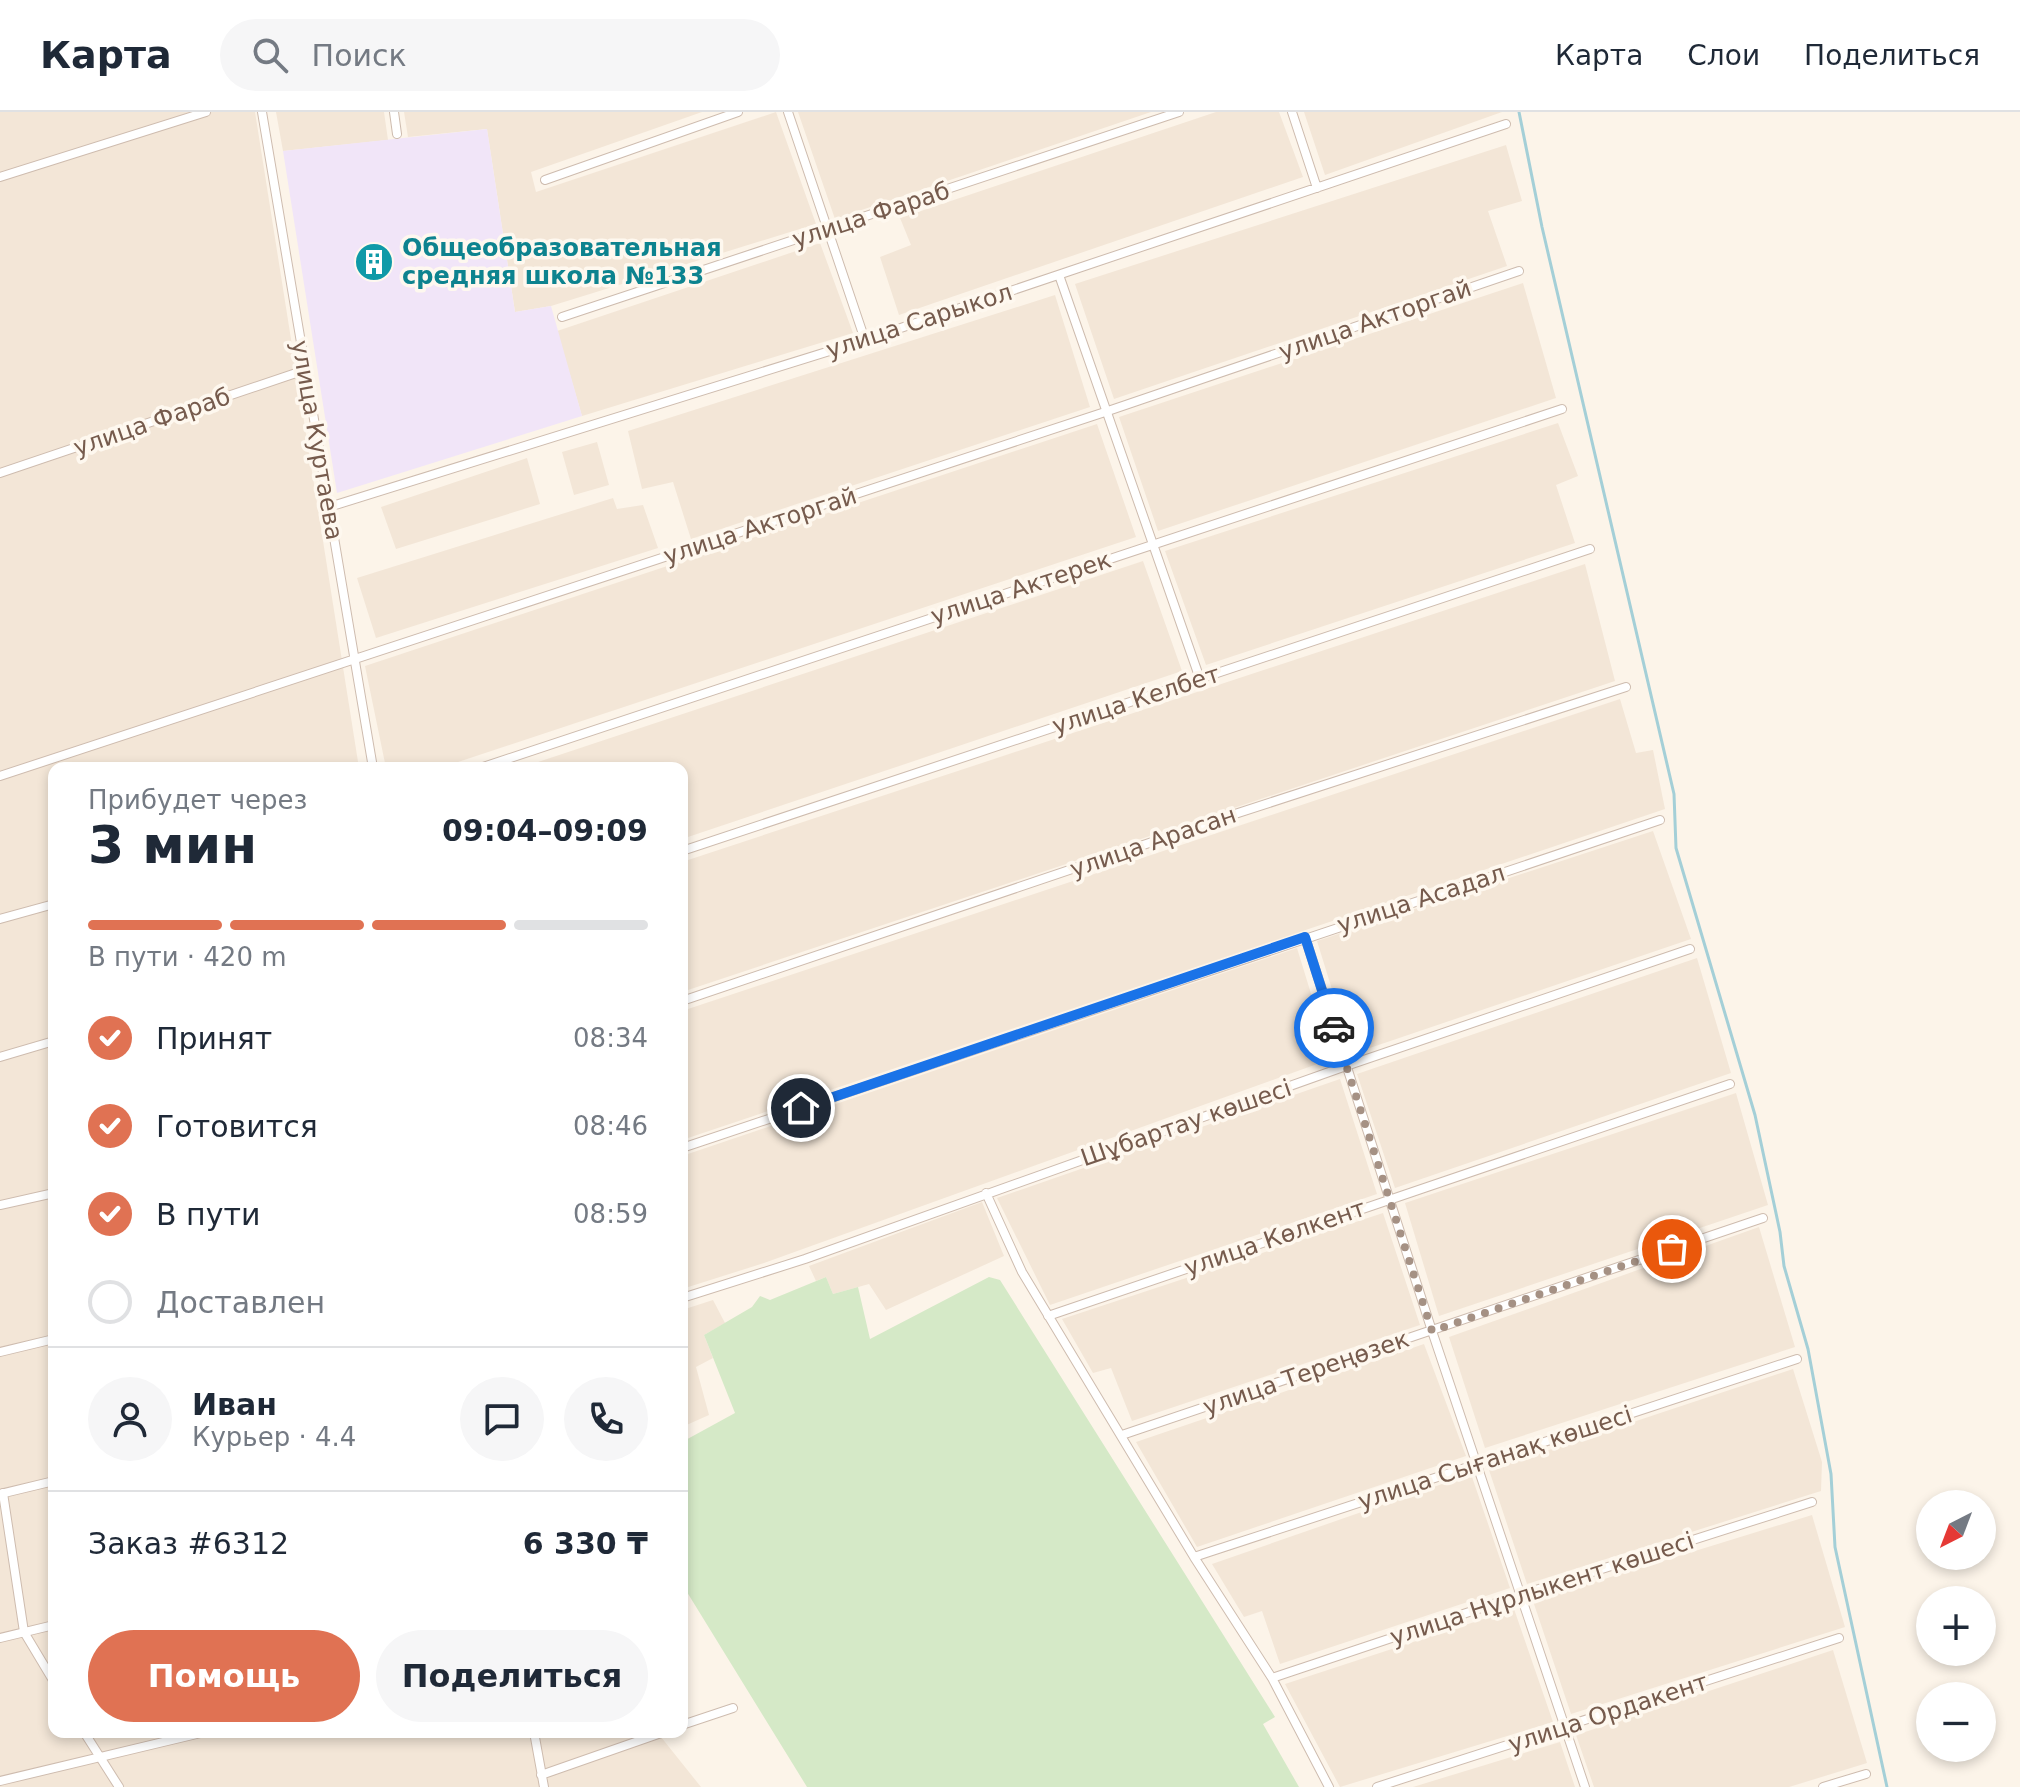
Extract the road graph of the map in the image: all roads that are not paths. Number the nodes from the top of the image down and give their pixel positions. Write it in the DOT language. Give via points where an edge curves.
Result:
graph roads {
  1 [pos="206,112"];
  2 [pos="262,112"];
  3 [pos="394,112"];
  4 [pos="738,112"];
  5 [pos="788,112"];
  6 [pos="1179,112"];
  7 [pos="1292,112"];
  8 [pos="1506,124"];
  9 [pos="397,134"];
  10 [pos="0,177"];
  11 [pos="545,180"];
  12 [pos="1317,188"];
  13 [pos="828,230"];
  14 [pos="1519,271"];
  15 [pos="1059,275"];
  16 [pos="562,317"];
  17 [pos="865,340"];
  18 [pos="305,370"];
  19 [pos="1562,409"];
  20 [pos="1105,412"];
  21 [pos="0,473"];
  22 [pos="329,507"];
  23 [pos="1153,544"];
  24 [pos="1590,549"];
  25 [pos="356,660"];
  26 [pos="1200,679"];
  27 [pos="1626,687"];
  28 [pos="372,762"];
  29 [pos="498,762"];
  30 [pos="0,776"];
  31 [pos="1660,820"];
  32 [pos="688,849"];
  33 [pos="48,906"];
  34 [pos="0,919"];
  35 [pos="1305,937"];
  36 [pos="1690,949"];
  37 [pos="688,999"];
  38 [pos="48,1043"];
  39 [pos="0,1057"];
  40 [pos="1346,1066"];
  41 [pos="1730,1084"];
  42 [pos="688,1146"];
  43 [pos="986,1193"];
  44 [pos="48,1194"];
  45 [pos="1389,1200"];
  46 [pos="0,1205"];
  47 [pos="1763,1218"];
  48 [pos="688,1296"];
  49 [pos="1048,1316"];
  50 [pos="1432,1331"];
  51 [pos="48,1340"];
  52 [pos="0,1352"];
  53 [pos="1797,1359"];
  54 [pos="1122,1435"];
  55 [pos="1477,1464"];
  56 [pos="48,1482"];
  57 [pos="1,1494"];
  58 [pos="1812,1502"];
  59 [pos="1194,1557"];
  60 [pos="1520,1595"];
  61 [pos="48,1626"];
  62 [pos="24,1632"];
  63 [pos="0,1638"];
  64 [pos="1839,1638"];
  65 [pos="48,1672"];
  66 [pos="1272,1678"];
  67 [pos="733,1708"];
  68 [pos="688,1723"];
  69 [pos="1566,1728"];
  70 [pos="88,1738"];
  71 [pos="180,1738"];
  72 [pos="535,1738"];
  73 [pos="647,1738"];
  74 [pos="99,1757"];
  75 [pos="1866,1774"];
  76 [pos="541,1775"];
  77 [pos="0,1781"];
  78 [pos="119,1787"];
  79 [pos="544,1787"];
  80 [pos="1329,1787"];
  81 [pos="1377,1787"];
  82 [pos="1585,1787"];
  83 [pos="1823,1787"];
  1 -- 10 [label="street"];
  2 -- 18 [label="street, улица Куртаева"];
  3 -- 9 [label="street"];
  4 -- 11 [label="street"];
  5 -- 13 [label="street"];
  6 -- 13 [label="street, улица Фараб"];
  7 -- 12 [label="street"];
  8 -- 12 [label="street, улица Сарыкол"];
  12 -- 15 [label="street, улица Сарыкол"];
  13 -- 16 [label="street, улица Фараб"];
  13 -- 17 [label="street"];
  14 -- 20 [label="street, улица Акторгай"];
  15 -- 17 [label="street, улица Сарыкол"];
  15 -- 20 [label="street"];
  17 -- 22 [label="street, улица Сарыкол"];
  18 -- 21 [label="street, улица Фараб"];
  18 -- 22 [label="street, улица Куртаева"];
  19 -- 23 [label="street, улица Актерек"];
  20 -- 23 [label="street"];
  20 -- 25 [label="street, улица Акторгай"];
  22 -- 25 [label="street, улица Куртаева"];
  23 -- 26 [label="street"];
  23 -- 29 [label="street, улица Актерек"];
  24 -- 26 [label="street, улица Келбет"];
  25 -- 28 [label="street, улица Куртаева"];
  25 -- 30 [label="street, улица Акторгай"];
  26 -- 32 [label="street, улица Келбет"];
  27 -- 37 [label="street, улица Арасан"];
  31 -- 35 [label="street, улица Асадал"];
  33 -- 34 [label="street"];
  35 -- 40 [label="street"];
  35 -- 42 [label="street, улица Асадал"];
  36 -- 40 [label="street, Шұбартау көшесі"];
  38 -- 39 [label="street"];
  40 -- 43 [label="street, Шұбартау көшесі"];
  40 -- 45 [label="street"];
  41 -- 45 [label="street, улица Көлкент"];
  43 -- 48 [label="street, Шұбартау көшесі"];
  43 -- 49 [label="street"];
  44 -- 46 [label="street"];
  45 -- 49 [label="street, улица Көлкент"];
  45 -- 50 [label="street"];
  47 -- 50 [label="street, улица Тереңөзек"];
  49 -- 54 [label="street"];
  50 -- 54 [label="street, улица Тереңөзек"];
  50 -- 55 [label="street"];
  51 -- 52 [label="street"];
  53 -- 55 [label="street, улица Сығанақ көшесі"];
  54 -- 59 [label="street"];
  55 -- 59 [label="street, улица Сығанақ көшесі"];
  55 -- 60 [label="street"];
  56 -- 57 [label="street"];
  57 -- 62 [label="street"];
  58 -- 60 [label="street, улица Нұрлыкент көшесі"];
  59 -- 66 [label="street"];
  60 -- 66 [label="street, улица Нұрлыкент көшесі"];
  60 -- 69 [label="street"];
  61 -- 62 [label="street"];
  62 -- 63 [label="street"];
  62 -- 65 [label="street"];
  64 -- 69 [label="street, улица Ордакент"];
  66 -- 80 [label="street"];
  67 -- 68 [label="street"];
  69 -- 81 [label="street, улица Ордакент"];
  69 -- 82 [label="street"];
  70 -- 74 [label="street"];
  71 -- 74 [label="street"];
  72 -- 76 [label="street"];
  73 -- 76 [label="street"];
  74 -- 77 [label="street"];
  74 -- 78 [label="street"];
  75 -- 83 [label="street"];
  76 -- 79 [label="street"];
}
